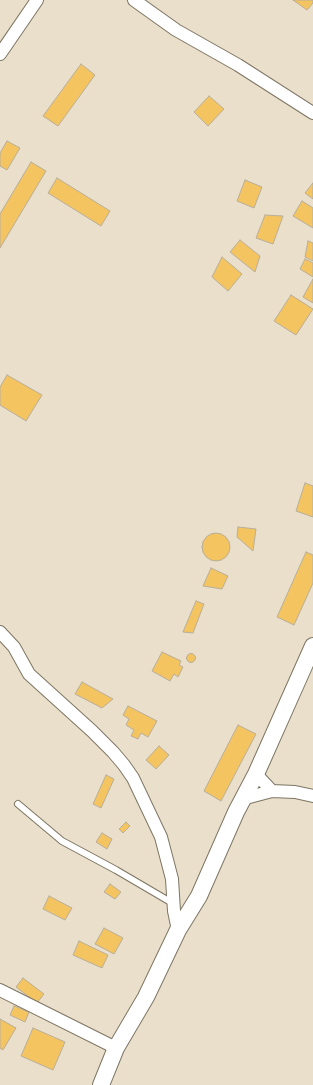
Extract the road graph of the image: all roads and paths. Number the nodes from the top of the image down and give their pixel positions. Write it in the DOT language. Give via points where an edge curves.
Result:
graph roads {
  1 [pos="37,0"];
  2 [pos="134,0"];
  3 [pos="0,54"];
  4 [pos="313,113"];
  5 [pos="0,632"];
  6 [pos="313,646"];
  7 [pos="256,774"];
  8 [pos="272,791"];
  9 [pos="313,796"];
  10 [pos="242,799"];
  11 [pos="18,804"];
  12 [pos="174,904"];
  13 [pos="178,930"];
  14 [pos="0,990"];
  15 [pos="116,1048"];
  16 [pos="101,1085"];
  1 -- 3 [label="street"];
  2 -- 4 [label="street" via="176,30 238,65"];
  5 -- 12 [label="street" via="14,647 29,674 113,752 133,778 160,837 172,879"];
  6 -- 7 [label="street"];
  7 -- 8 [label="street"];
  7 -- 10 [label="street"];
  8 -- 9 [label="street"];
  8 -- 10 [label="street"];
  10 -- 13 [label="street" via="199,896"];
  11 -- 12 [label="lane" via="62,841"];
  12 -- 13 [label="street"];
  13 -- 15 [label="street" via="146,998"];
  14 -- 15 [label="street"];
  15 -- 16 [label="street"];
}
